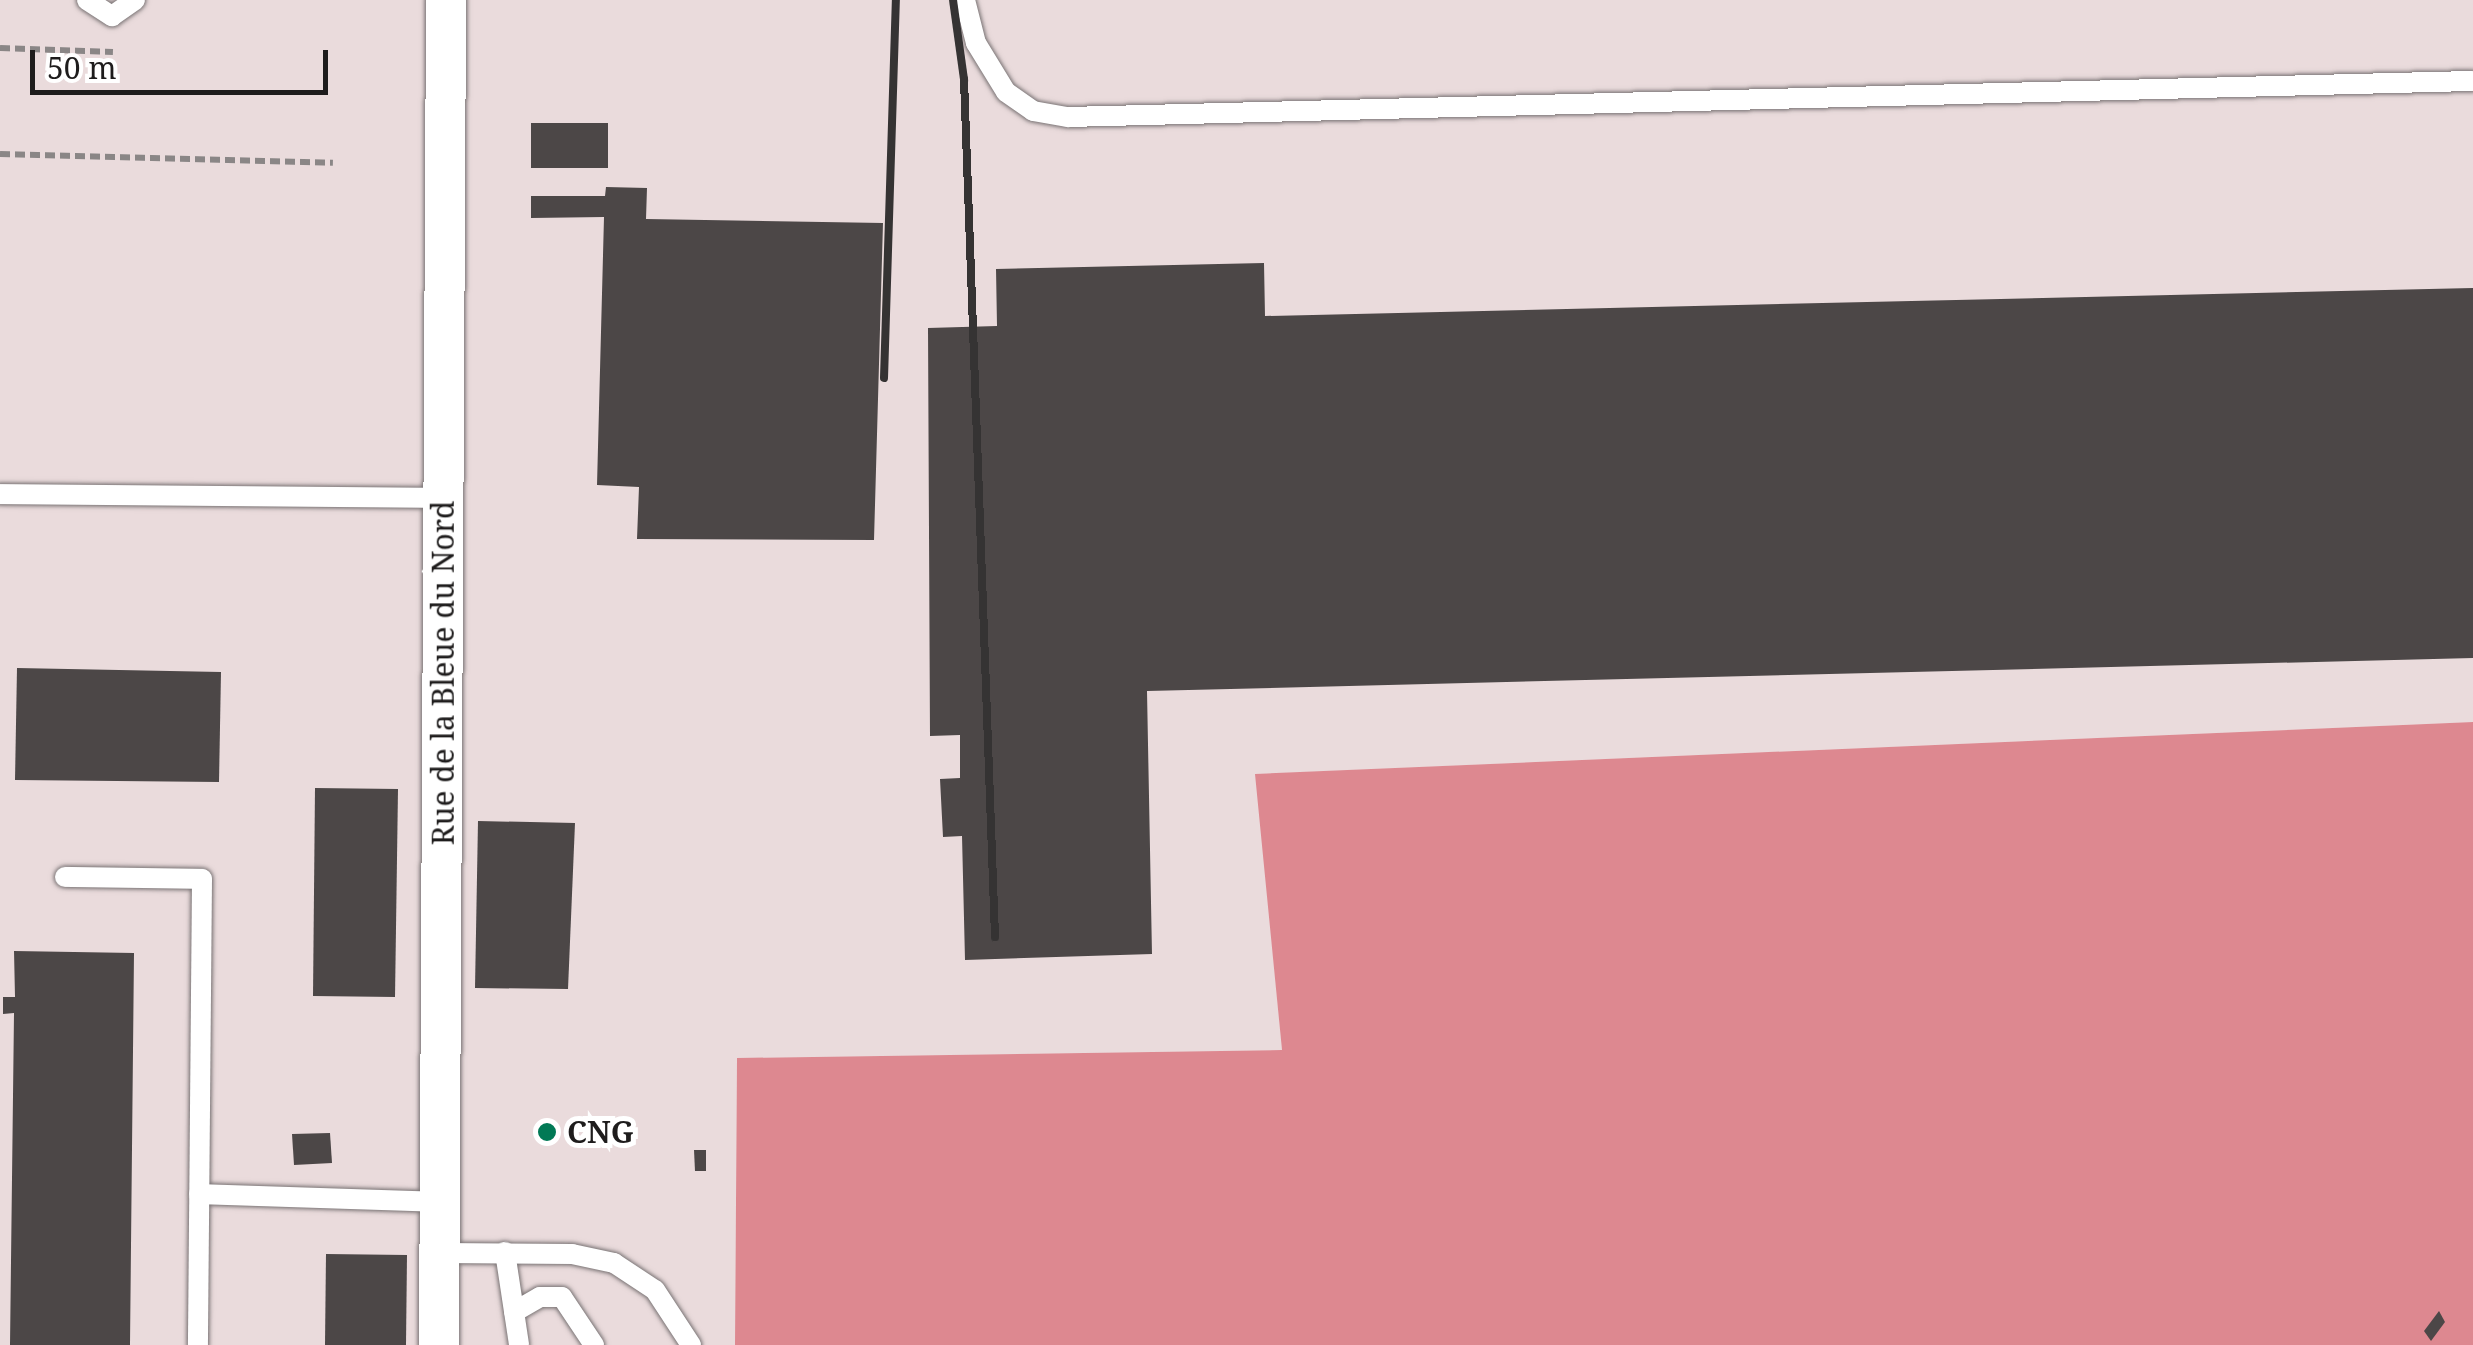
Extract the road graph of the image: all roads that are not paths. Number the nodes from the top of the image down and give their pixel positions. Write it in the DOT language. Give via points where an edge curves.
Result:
graph roads {
  1 [pos="87,0"];
  2 [pos="134,0"];
  3 [pos="446,0"];
  4 [pos="965,0"];
  5 [pos="2473,81"];
  6 [pos="0,494"];
  7 [pos="444,498"];
  8 [pos="64,877"];
  9 [pos="199,1194"];
  10 [pos="441,1202"];
  11 [pos="505,1252"];
  12 [pos="440,1253"];
  13 [pos="514,1312"];
  14 [pos="198,1345"];
  15 [pos="439,1345"];
  16 [pos="519,1345"];
  17 [pos="594,1345"];
  18 [pos="690,1345"];
  1 -- 2 [label="lane" via="112,16"];
  3 -- 7 [label="street, Rue de la Bleue du Nord"];
  4 -- 5 [label="lane" via="976,43 1006,92 1034,111 1068,118"];
  6 -- 7 [label="lane"];
  7 -- 10 [label="street, Rue de la Bleue du Nord"];
  8 -- 9 [label="lane" via="202,879"];
  9 -- 10 [label="lane"];
  9 -- 14 [label="lane"];
  10 -- 12 [label="street, Rue de la Bleue du Nord"];
  11 -- 12 [label="lane"];
  11 -- 13 [label="lane"];
  11 -- 18 [label="lane" via="614,1264 655,1290 684,1324"];
  12 -- 15 [label="street, Rue de la Bleue du Nord"];
  13 -- 16 [label="lane"];
  13 -- 17 [label="lane" via="540,1296 562,1298"];
}
